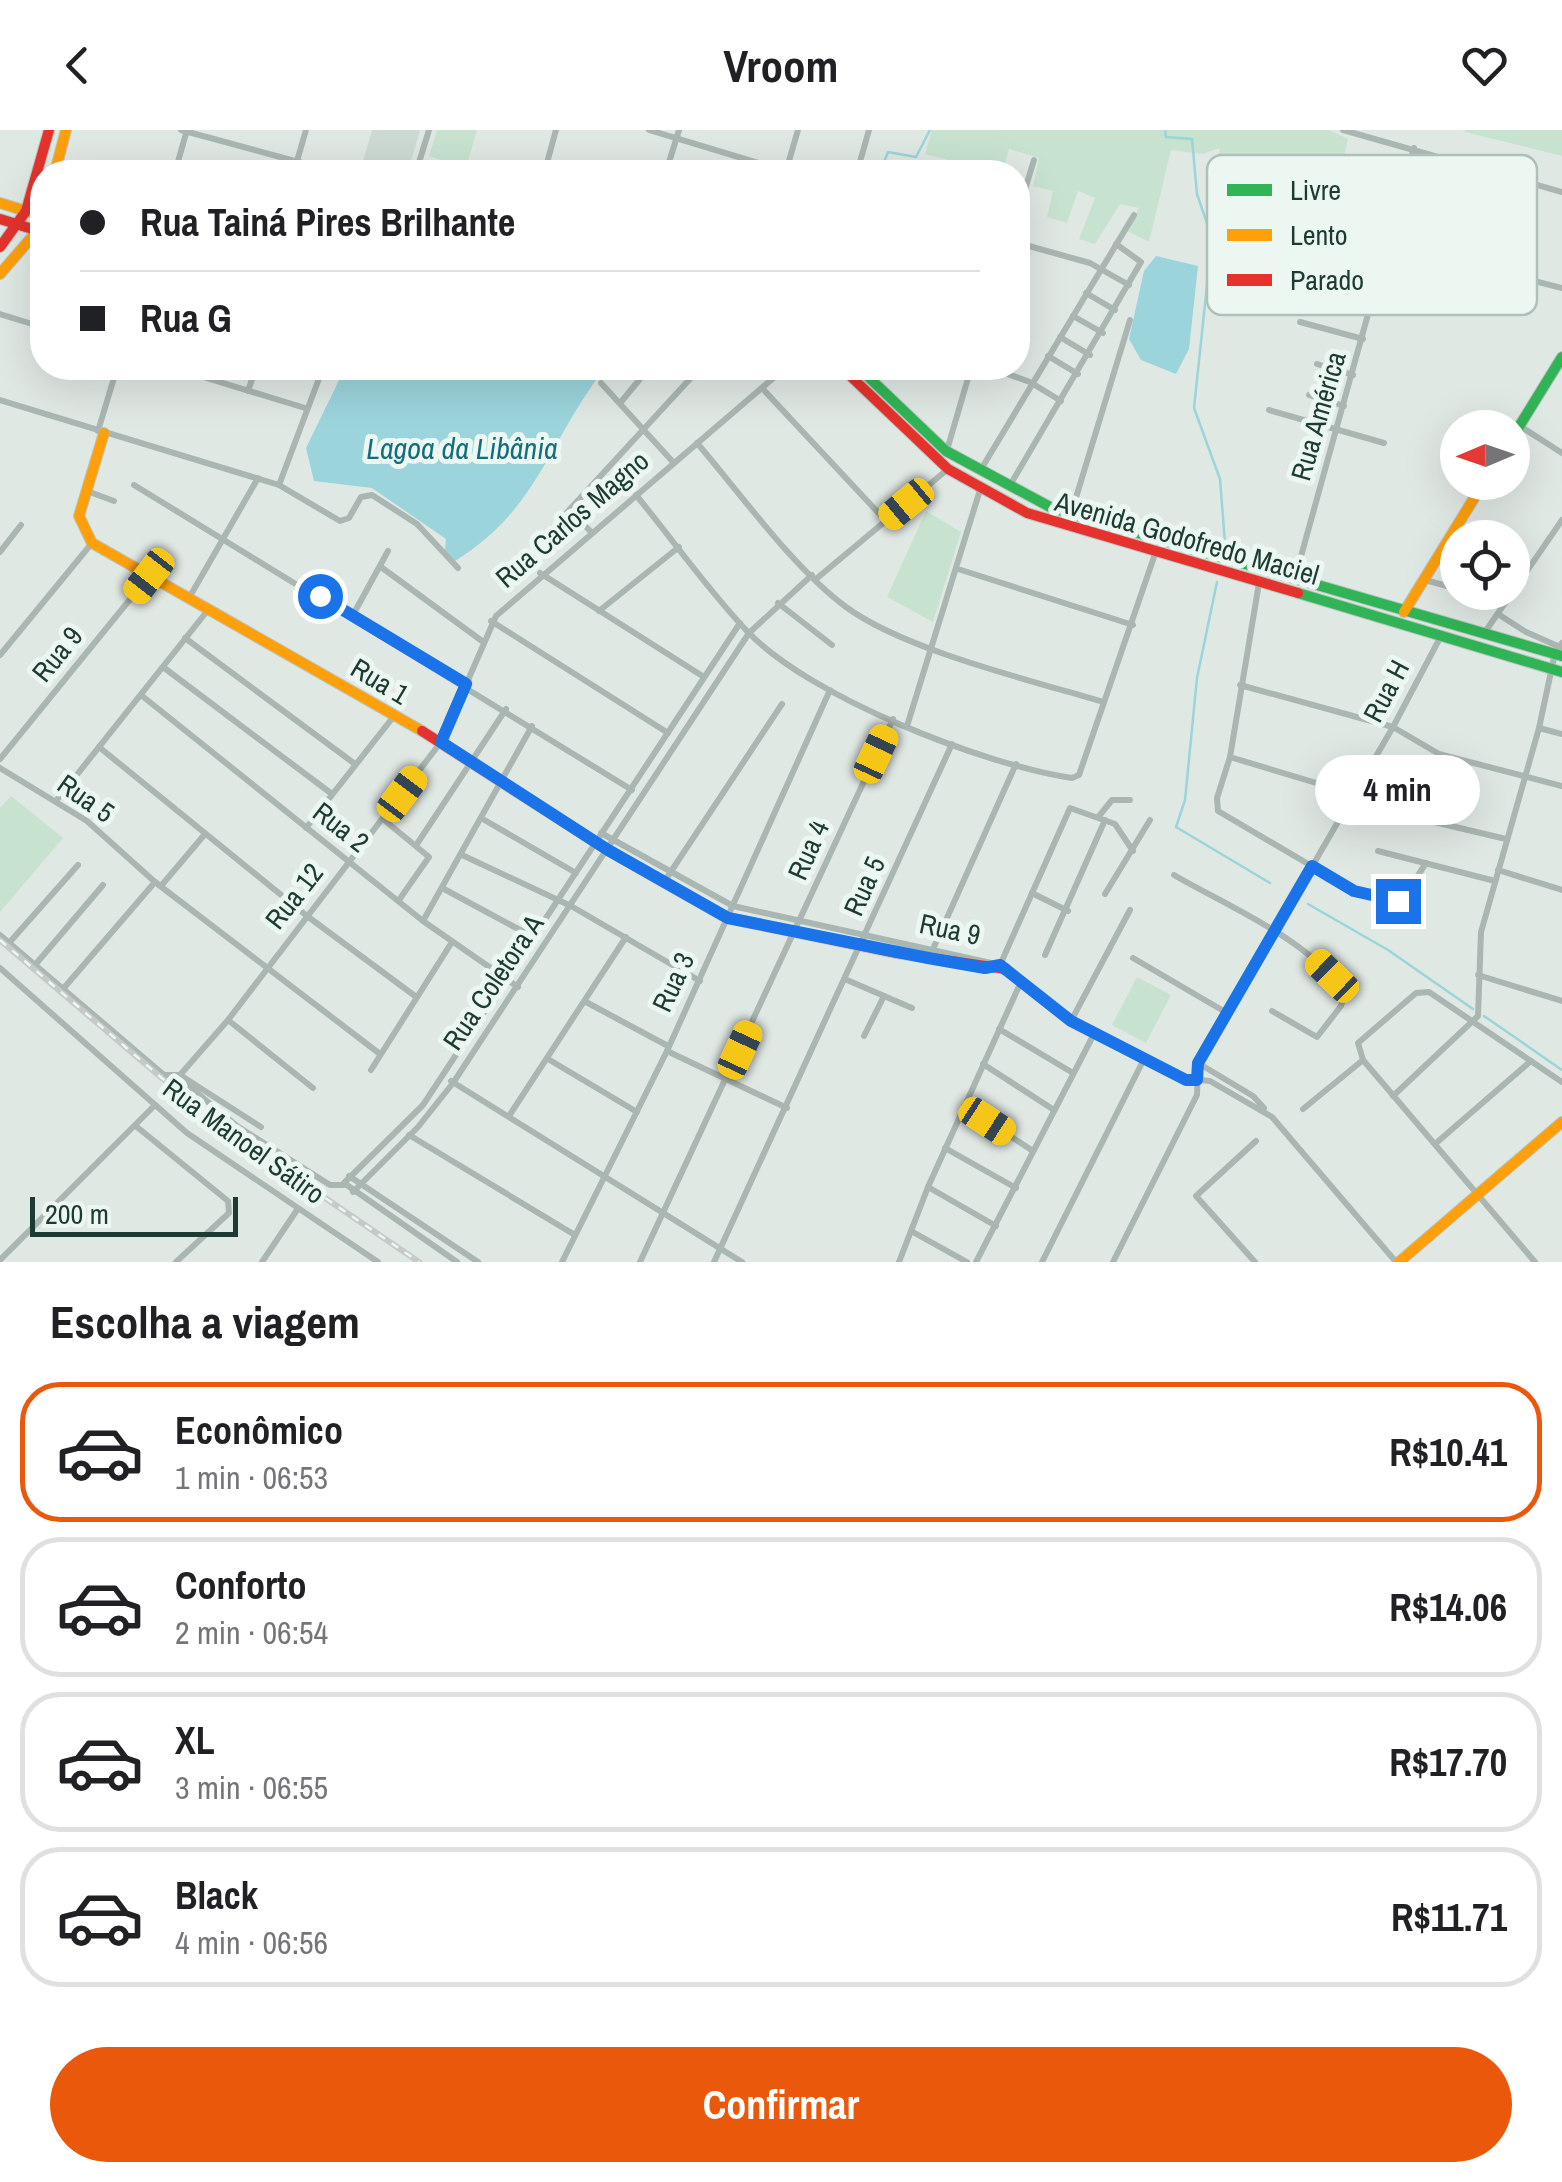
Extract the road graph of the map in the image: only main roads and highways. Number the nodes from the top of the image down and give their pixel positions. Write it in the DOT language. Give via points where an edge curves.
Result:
graph roads {
  1 [pos="49,130"];
  2 [pos="66,130"];
  3 [pos="40,160"];
  4 [pos="58,160"];
  5 [pos="30,197"];
  6 [pos="0,203"];
  7 [pos="26,211"];
  8 [pos="30,212"];
  9 [pos="0,220"];
  10 [pos="19,225"];
  11 [pos="30,228"];
  12 [pos="30,242"];
  13 [pos="0,247"];
  14 [pos="0,274"];
  15 [pos="1562,358"];
  16 [pos="855,380"];
  17 [pos="871,380"];
  18 [pos="1530,410"];
  19 [pos="101,432"];
  20 [pos="1473,500"];
  21 [pos="1404,612"];
  22 [pos="1560,650"];
  23 [pos="1557,670"];
  24 [pos="598,837"];
  25 [pos="1005,969"];
  26 [pos="1562,1122"];
  27 [pos="1398,1262"];
  1 -- 3 [label="main road"];
  2 -- 4 [label="main road"];
  5 -- 7 [label="main road"];
  6 -- 7 [label="main road"];
  7 -- 8 [label="main road"];
  7 -- 10 [label="main road"];
  9 -- 10 [label="main road"];
  10 -- 11 [label="main road"];
  10 -- 13 [label="main road"];
  12 -- 14 [label="main road"];
  15 -- 18 [label="main road"];
  16 -- 23 [label="main road, Avenida Godofredo Maciel" via="948,469 1055,524"];
  17 -- 21 [label="main road, Avenida Godofredo Maciel" via="946,452 1008,488 1071,515"];
  19 -- 24 [label="main road, Rua 1" via="79,522 92,543"];
  20 -- 21 [label="main road"];
  21 -- 22 [label="main road, Avenida Godofredo Maciel"];
  24 -- 25 [label="main road, Rua 9" via="728,918"];
  26 -- 27 [label="main road"];
}
